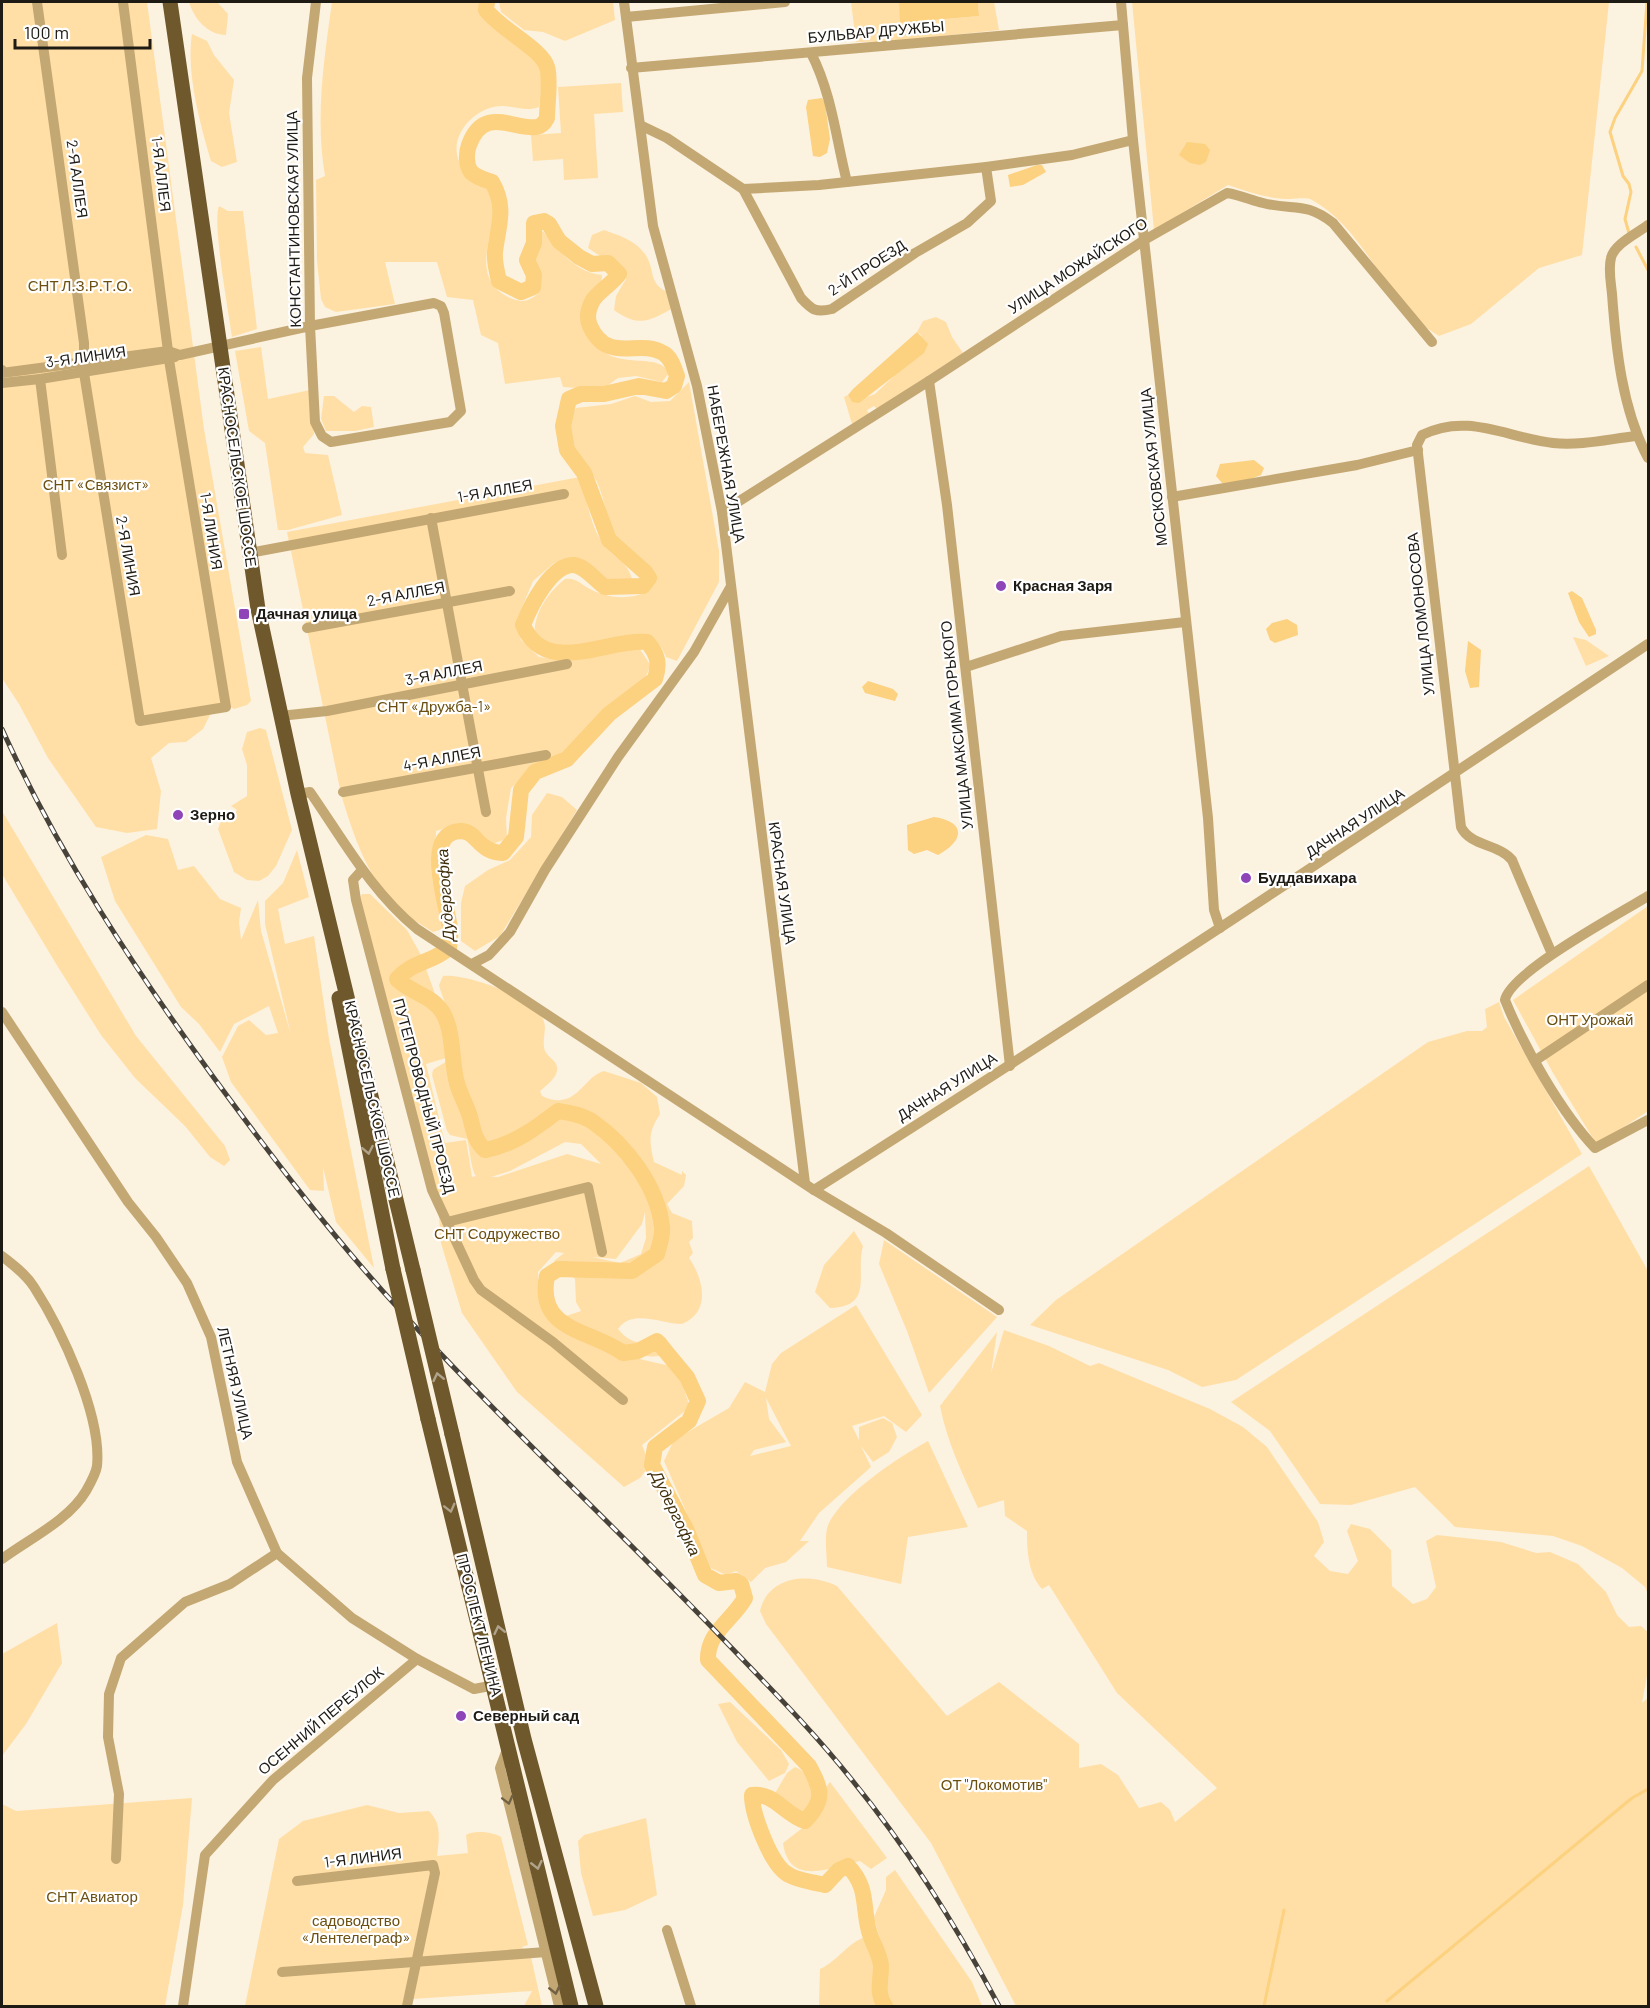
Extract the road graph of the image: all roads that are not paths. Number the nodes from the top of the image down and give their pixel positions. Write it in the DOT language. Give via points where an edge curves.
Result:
graph roads {
  1 [pos="37,2"];
  2 [pos="123,2"];
  3 [pos="170,2"];
  4 [pos="316,2"];
  5 [pos="624,2"];
  6 [pos="785,2"];
  7 [pos="1121,2"];
  8 [pos="626,17"];
  9 [pos="1123,25"];
  10 [pos="811,53"];
  11 [pos="631,68"];
  12 [pos="640,125"];
  13 [pos="1133,140"];
  14 [pos="986,167"];
  15 [pos="847,182"];
  16 [pos="744,189"];
  17 [pos="1648,225"];
  18 [pos="1146,239"];
  19 [pos="310,326"];
  20 [pos="1432,342"];
  21 [pos="219,344"];
  22 [pos="173,355"];
  23 [pos="84,360"];
  24 [pos="2,371"];
  25 [pos="84,373"];
  26 [pos="40,379"];
  27 [pos="929,381"];
  28 [pos="2,383"];
  29 [pos="1636,436"];
  30 [pos="1418,450"];
  31 [pos="1648,458"];
  32 [pos="564,494"];
  33 [pos="1172,497"];
  34 [pos="722,512"];
  35 [pos="431,518"];
  36 [pos="249,553"];
  37 [pos="62,555"];
  38 [pos="730,588"];
  39 [pos="510,591"];
  40 [pos="446,602"];
  41 [pos="1185,622"];
  42 [pos="307,628"];
  43 [pos="1648,644"];
  44 [pos="567,664"];
  45 [pos="966,667"];
  46 [pos="462,684"];
  47 [pos="280,716"];
  48 [pos="140,722"];
  49 [pos="546,755"];
  50 [pos="479,767"];
  51 [pos="1453,776"];
  52 [pos="343,792"];
  53 [pos="298,794"];
  54 [pos="486,812"];
  55 [pos="362,870"];
  56 [pos="1648,896"];
  57 [pos="332,927"];
  58 [pos="1220,928"];
  59 [pos="1552,954"];
  60 [pos="472,964"];
  61 [pos="1648,985"];
  62 [pos="2,1012"];
  63 [pos="1536,1060"];
  64 [pos="1010,1066"];
  65 [pos="1648,1120"];
  66 [pos="809,1186"];
  67 [pos="447,1222"];
  68 [pos="602,1251"];
  69 [pos="2,1256"];
  70 [pos="999,1310"];
  71 [pos="623,1400"];
  72 [pos="428,1419"];
  73 [pos="452,1434"];
  74 [pos="277,1553"];
  75 [pos="2,1559"];
  76 [pos="417,1659"];
  77 [pos="495,1685"];
  78 [pos="509,1744"];
  79 [pos="116,1859"];
  80 [pos="297,1881"];
  81 [pos="667,1930"];
  82 [pos="546,1952"];
  83 [pos="417,1961"];
  84 [pos="282,1972"];
  85 [pos="183,2007"];
  86 [pos="407,2007"];
  87 [pos="559,2007"];
  88 [pos="571,2007"];
  89 [pos="596,2007"];
  90 [pos="691,2007"];
  1 -- 23 [label="street, 2-Я АЛЛЕЯ"];
  2 -- 22 [label="street, 1-Я АЛЛЕЯ"];
  3 -- 21 [label="highway, КРАСНОСЕЛЬСКОЕ ШОССЕ"];
  4 -- 19 [label="street, КОНСТАНТИНОВСКАЯ УЛИЦА" via="307,78"];
  5 -- 8 [label="street, НАБЕРЕЖНАЯ УЛИЦА"];
  6 -- 8 [label="street"];
  7 -- 9 [label="street, МОСКОВСКАЯ УЛИЦА"];
  8 -- 11 [label="street, НАБЕРЕЖНАЯ УЛИЦА"];
  9 -- 10 [label="street, БУЛЬВАР ДРУЖБЫ"];
  9 -- 13 [label="street, МОСКОВСКАЯ УЛИЦА"];
  10 -- 11 [label="street, БУЛЬВАР ДРУЖБЫ"];
  10 -- 15 [label="street" via="831,106"];
  11 -- 12 [label="street, НАБЕРЕЖНАЯ УЛИЦА"];
  12 -- 16 [label="street, 2-Й ПРОЕЗД" via="667,138"];
  12 -- 34 [label="street, НАБЕРЕЖНАЯ УЛИЦА" via="653,226 697,386"];
  13 -- 14 [label="street" via="1072,155"];
  13 -- 18 [label="street, МОСКОВСКАЯ УЛИЦА"];
  14 -- 15 [label="street"];
  14 -- 16 [label="street, 2-Й ПРОЕЗД" via="991,201 968,223 832,309 819,313 801,298"];
  15 -- 16 [label="street"];
  17 -- 29 [label="street" via="1615,250 1611,258 1616,344"];
  18 -- 20 [label="street, УЛИЦА МОЖАЙСКОГО" via="1227,193 1275,206 1307,207 1333,223"];
  18 -- 27 [label="street, УЛИЦА МОЖАЙСКОГО"];
  18 -- 33 [label="street, МОСКОВСКАЯ УЛИЦА"];
  19 -- 19 [label="street, КОНСТАНТИНОВСКАЯ УЛИЦА" via="434,303 441,306 461,411 450,422 331,442 322,436 315,422"];
  19 -- 21 [label="street"];
  21 -- 22 [label="street"];
  21 -- 36 [label="highway, КРАСНОСЕЛЬСКОЕ ШОССЕ"];
  22 -- 23 [label="street"];
  22 -- 25 [label="street, 3-Я ЛИНИЯ"];
  22 -- 48 [label="street, 1-Я ЛИНИЯ" via="226,707"];
  23 -- 24 [label="street"];
  23 -- 25 [label="street, 2-Я ЛИНИЯ"];
  25 -- 26 [label="street, 3-Я ЛИНИЯ"];
  25 -- 48 [label="street, 2-Я ЛИНИЯ"];
  26 -- 28 [label="street"];
  26 -- 37 [label="street, 3-Я ЛИНИЯ"];
  27 -- 34 [label="street, УЛИЦА МОЖАЙСКОГО"];
  27 -- 45 [label="street, УЛИЦА МАКСИМА ГОРЬКОГО"];
  29 -- 30 [label="street" via="1568,444 1481,426 1450,425 1422,435"];
  29 -- 31 [label="street"];
  30 -- 33 [label="street" via="1357,465"];
  30 -- 51 [label="street, УЛИЦА ЛОМОНОСОВА"];
  32 -- 35 [label="street, 1-Я АЛЛЕЯ"];
  33 -- 41 [label="street, МОСКОВСКАЯ УЛИЦА"];
  34 -- 38 [label="street, НАБЕРЕЖНАЯ УЛИЦА"];
  35 -- 36 [label="street, 1-Я АЛЛЕЯ"];
  35 -- 40 [label="street"];
  36 -- 47 [label="highway, КРАСНОСЕЛЬСКОЕ ШОССЕ"];
  38 -- 60 [label="street" via="694,652 618,757 510,932 489,956"];
  38 -- 66 [label="street, КРАСНАЯ УЛИЦА"];
  39 -- 40 [label="street, 2-Я АЛЛЕЯ"];
  40 -- 42 [label="street, 2-Я АЛЛЕЯ"];
  40 -- 46 [label="street"];
  41 -- 45 [label="street" via="1061,636"];
  41 -- 58 [label="street, МОСКОВСКАЯ УЛИЦА" via="1208,818 1214,910"];
  43 -- 51 [label="street, ДАЧНАЯ УЛИЦА"];
  44 -- 46 [label="street, 3-Я АЛЛЕЯ"];
  45 -- 64 [label="street, УЛИЦА МАКСИМА ГОРЬКОГО"];
  46 -- 47 [label="street, 3-Я АЛЛЕЯ" via="327,711"];
  46 -- 50 [label="street"];
  47 -- 53 [label="highway, КРАСНОСЕЛЬСКОЕ ШОССЕ"];
  49 -- 50 [label="street, 4-Я АЛЛЕЯ"];
  50 -- 52 [label="street, 4-Я АЛЛЕЯ"];
  50 -- 54 [label="street"];
  51 -- 58 [label="street, ДАЧНАЯ УЛИЦА"];
  51 -- 59 [label="street, УЛИЦА ЛОМОНОСОВА" via="1464,833 1504,852 1512,860"];
  53 -- 55 [label="street" via="310,792"];
  53 -- 57 [label="highway, КРАСНОСЕЛЬСКОЕ ШОССЕ"];
  55 -- 60 [label="street" via="394,909"];
  55 -- 67 [label="street, ПУТЕПРОВОДНЫЙ ПРОЕЗД" via="353,880 356,900 432,1190"];
  56 -- 59 [label="street"];
  57 -- 72 [label="highway, КРАСНОСЕЛЬСКОЕ ШОССЕ, one-way, bridge" via="338,996 393,1269"];
  73 -- 57 [label="highway, КРАСНОСЕЛЬСКОЕ ШОССЕ, one-way, bridge"];
  58 -- 64 [label="street, ДАЧНАЯ УЛИЦА"];
  59 -- 63 [label="street" via="1507,992 1505,1000"];
  60 -- 66 [label="street"];
  61 -- 63 [label="street"];
  62 -- 74 [label="street, ЛЕТНЯЯ УЛИЦА" via="128,1202 187,1283 211,1337 237,1462"];
  63 -- 65 [label="street" via="1578,1130 1595,1148"];
  64 -- 66 [label="street, ДАЧНАЯ УЛИЦА"];
  66 -- 70 [label="street"];
  67 -- 68 [label="street" via="588,1187"];
  67 -- 71 [label="street, ПУТЕПРОВОДНЫЙ ПРОЕЗД" via="481,1290"];
  69 -- 75 [label="street" via="33,1286 76,1368 97,1444 97,1468 86,1492 71,1509"];
  72 -- 77 [label="highway, ПРОСПЕКТ ЛЕНИНА, one-way"];
  89 -- 73 [label="highway, ПРОСПЕКТ ЛЕНИНА, one-way" via="524,1739"];
  74 -- 76 [label="street, ЛЕТНЯЯ УЛИЦА" via="352,1618"];
  74 -- 79 [label="street" via="231,1584 185,1602 121,1659 109,1694 108,1726 119,1794"];
  76 -- 77 [label="street, ЛЕТНЯЯ УЛИЦА" via="474,1689"];
  76 -- 85 [label="street, ОСЕННИЙ ПЕРЕУЛОК" via="273,1780 205,1855"];
  77 -- 78 [label="highway, ПРОСПЕКТ ЛЕНИНА"];
  78 -- 82 [label="street, one-way" via="500,1768"];
  78 -- 88 [label="highway, ПРОСПЕКТ ЛЕНИНА, one-way"];
  80 -- 83 [label="street, 1-Я ЛИНИЯ" via="433,1865 435,1873"];
  81 -- 90 [label="street"];
  82 -- 83 [label="street"];
  82 -- 87 [label="street, one-way"];
  83 -- 84 [label="street"];
  83 -- 86 [label="street"];
}
